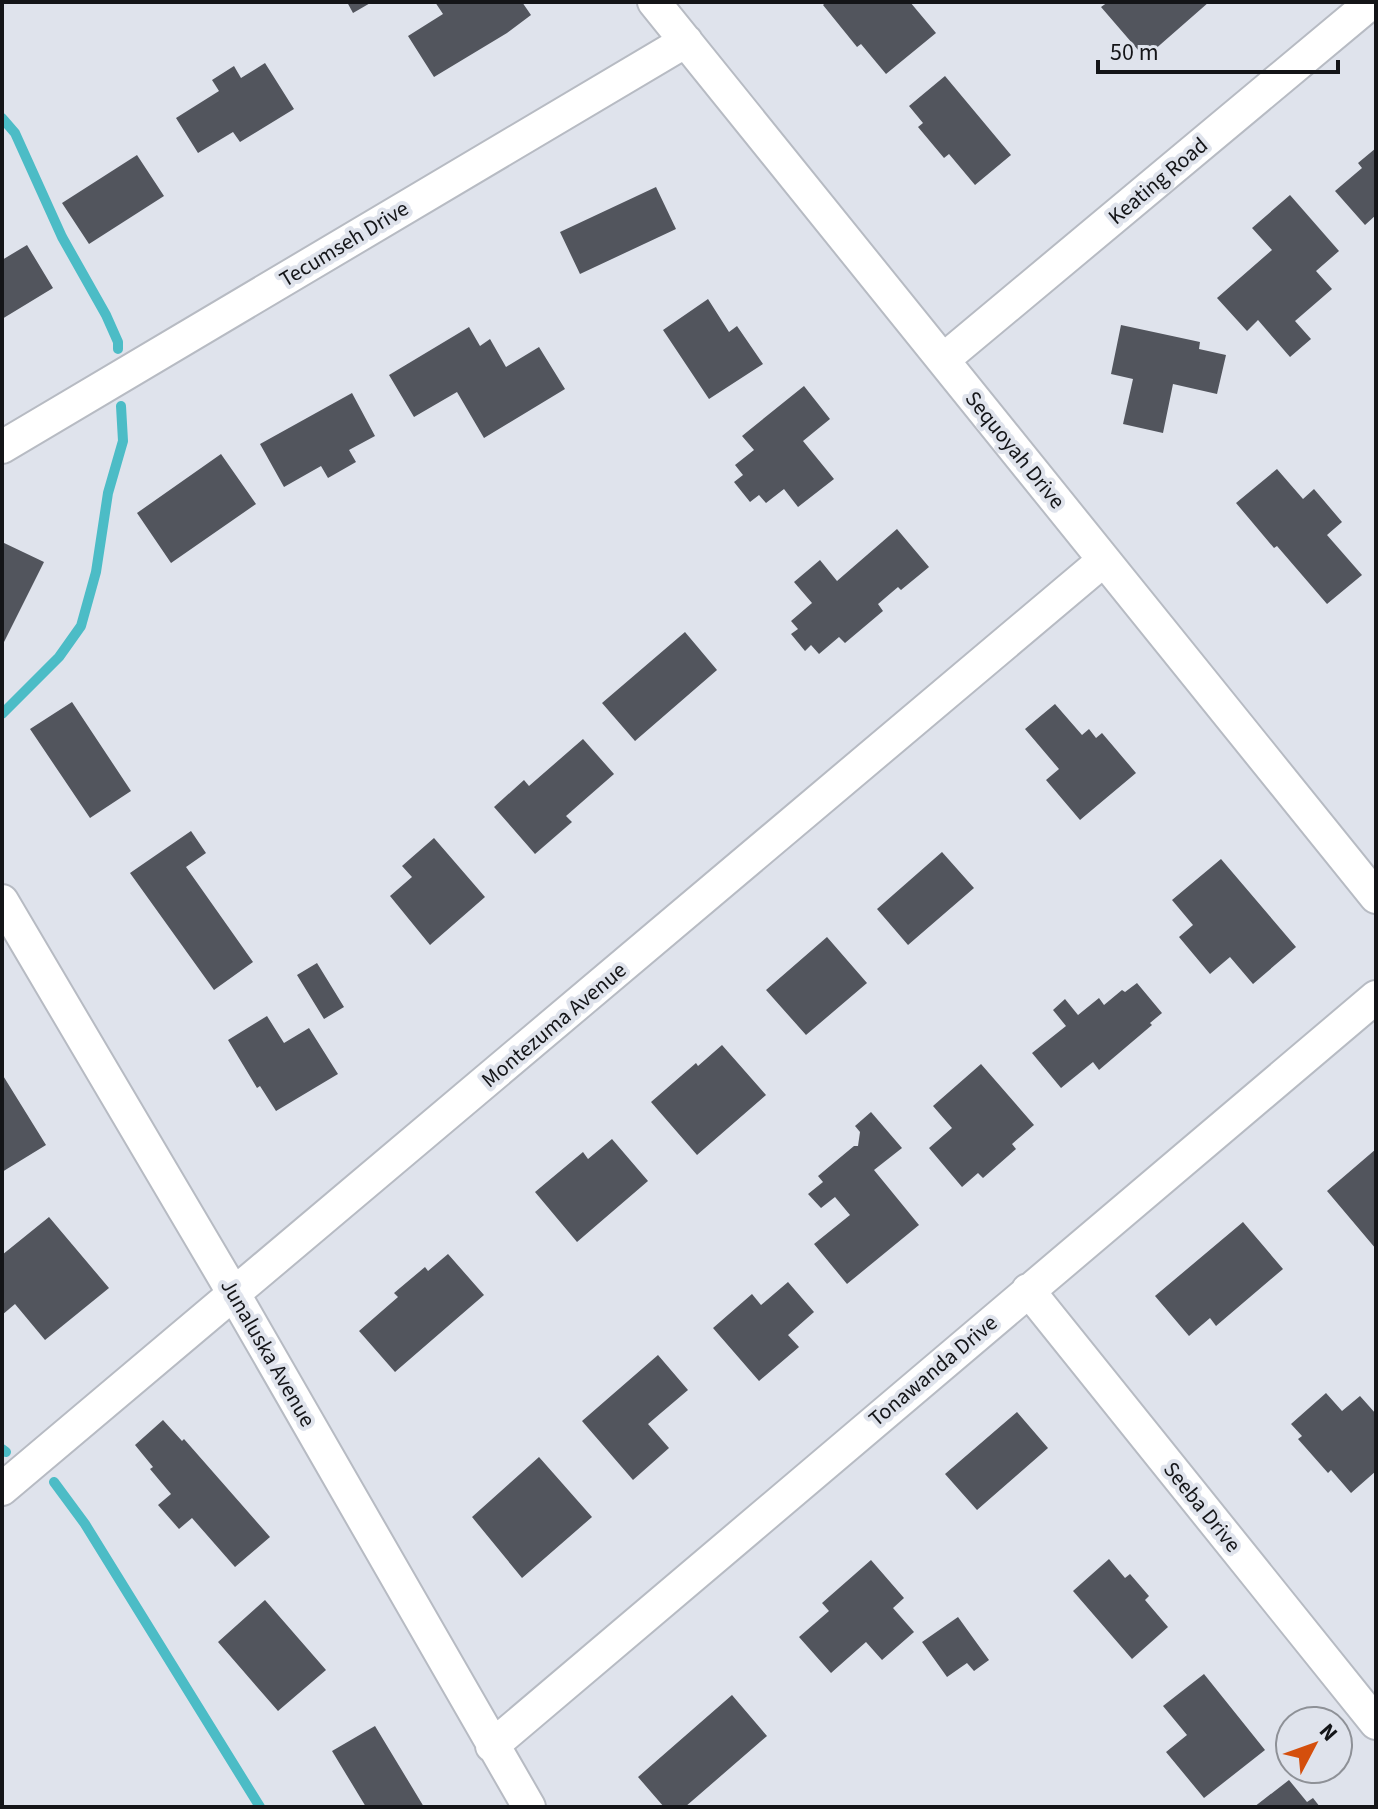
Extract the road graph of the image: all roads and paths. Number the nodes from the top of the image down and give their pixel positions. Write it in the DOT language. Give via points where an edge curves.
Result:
graph roads {
  1 [pos="654,2"];
  2 [pos="1362,5"];
  3 [pos="686,41"];
  4 [pos="943,360"];
  5 [pos="2,447"];
  6 [pos="1104,560"];
  7 [pos="1376,897"];
  8 [pos="2,901"];
  9 [pos="1376,997"];
  10 [pos="1028,1290"];
  11 [pos="234,1294"];
  12 [pos="2,1489"];
  13 [pos="1376,1723"];
  14 [pos="492,1746"];
  15 [pos="529,1807"];
  1 -- 3 [label="street, Sequoyah Drive"];
  2 -- 4 [label="street, Keating Road"];
  3 -- 4 [label="street, Sequoyah Drive"];
  3 -- 5 [label="street, Tecumseh Drive"];
  4 -- 6 [label="street, Sequoyah Drive"];
  6 -- 7 [label="street, Sequoyah Drive"];
  6 -- 11 [label="street, Montezuma Avenue"];
  8 -- 11 [label="street, Junaluska Avenue"];
  9 -- 10 [label="street, Tonawanda Drive"];
  10 -- 13 [label="street, Seeba Drive"];
  10 -- 14 [label="street, Tonawanda Drive"];
  11 -- 12 [label="street, Montezuma Avenue"];
  11 -- 14 [label="street, Junaluska Avenue"];
  14 -- 15 [label="street, Junaluska Avenue"];
}
